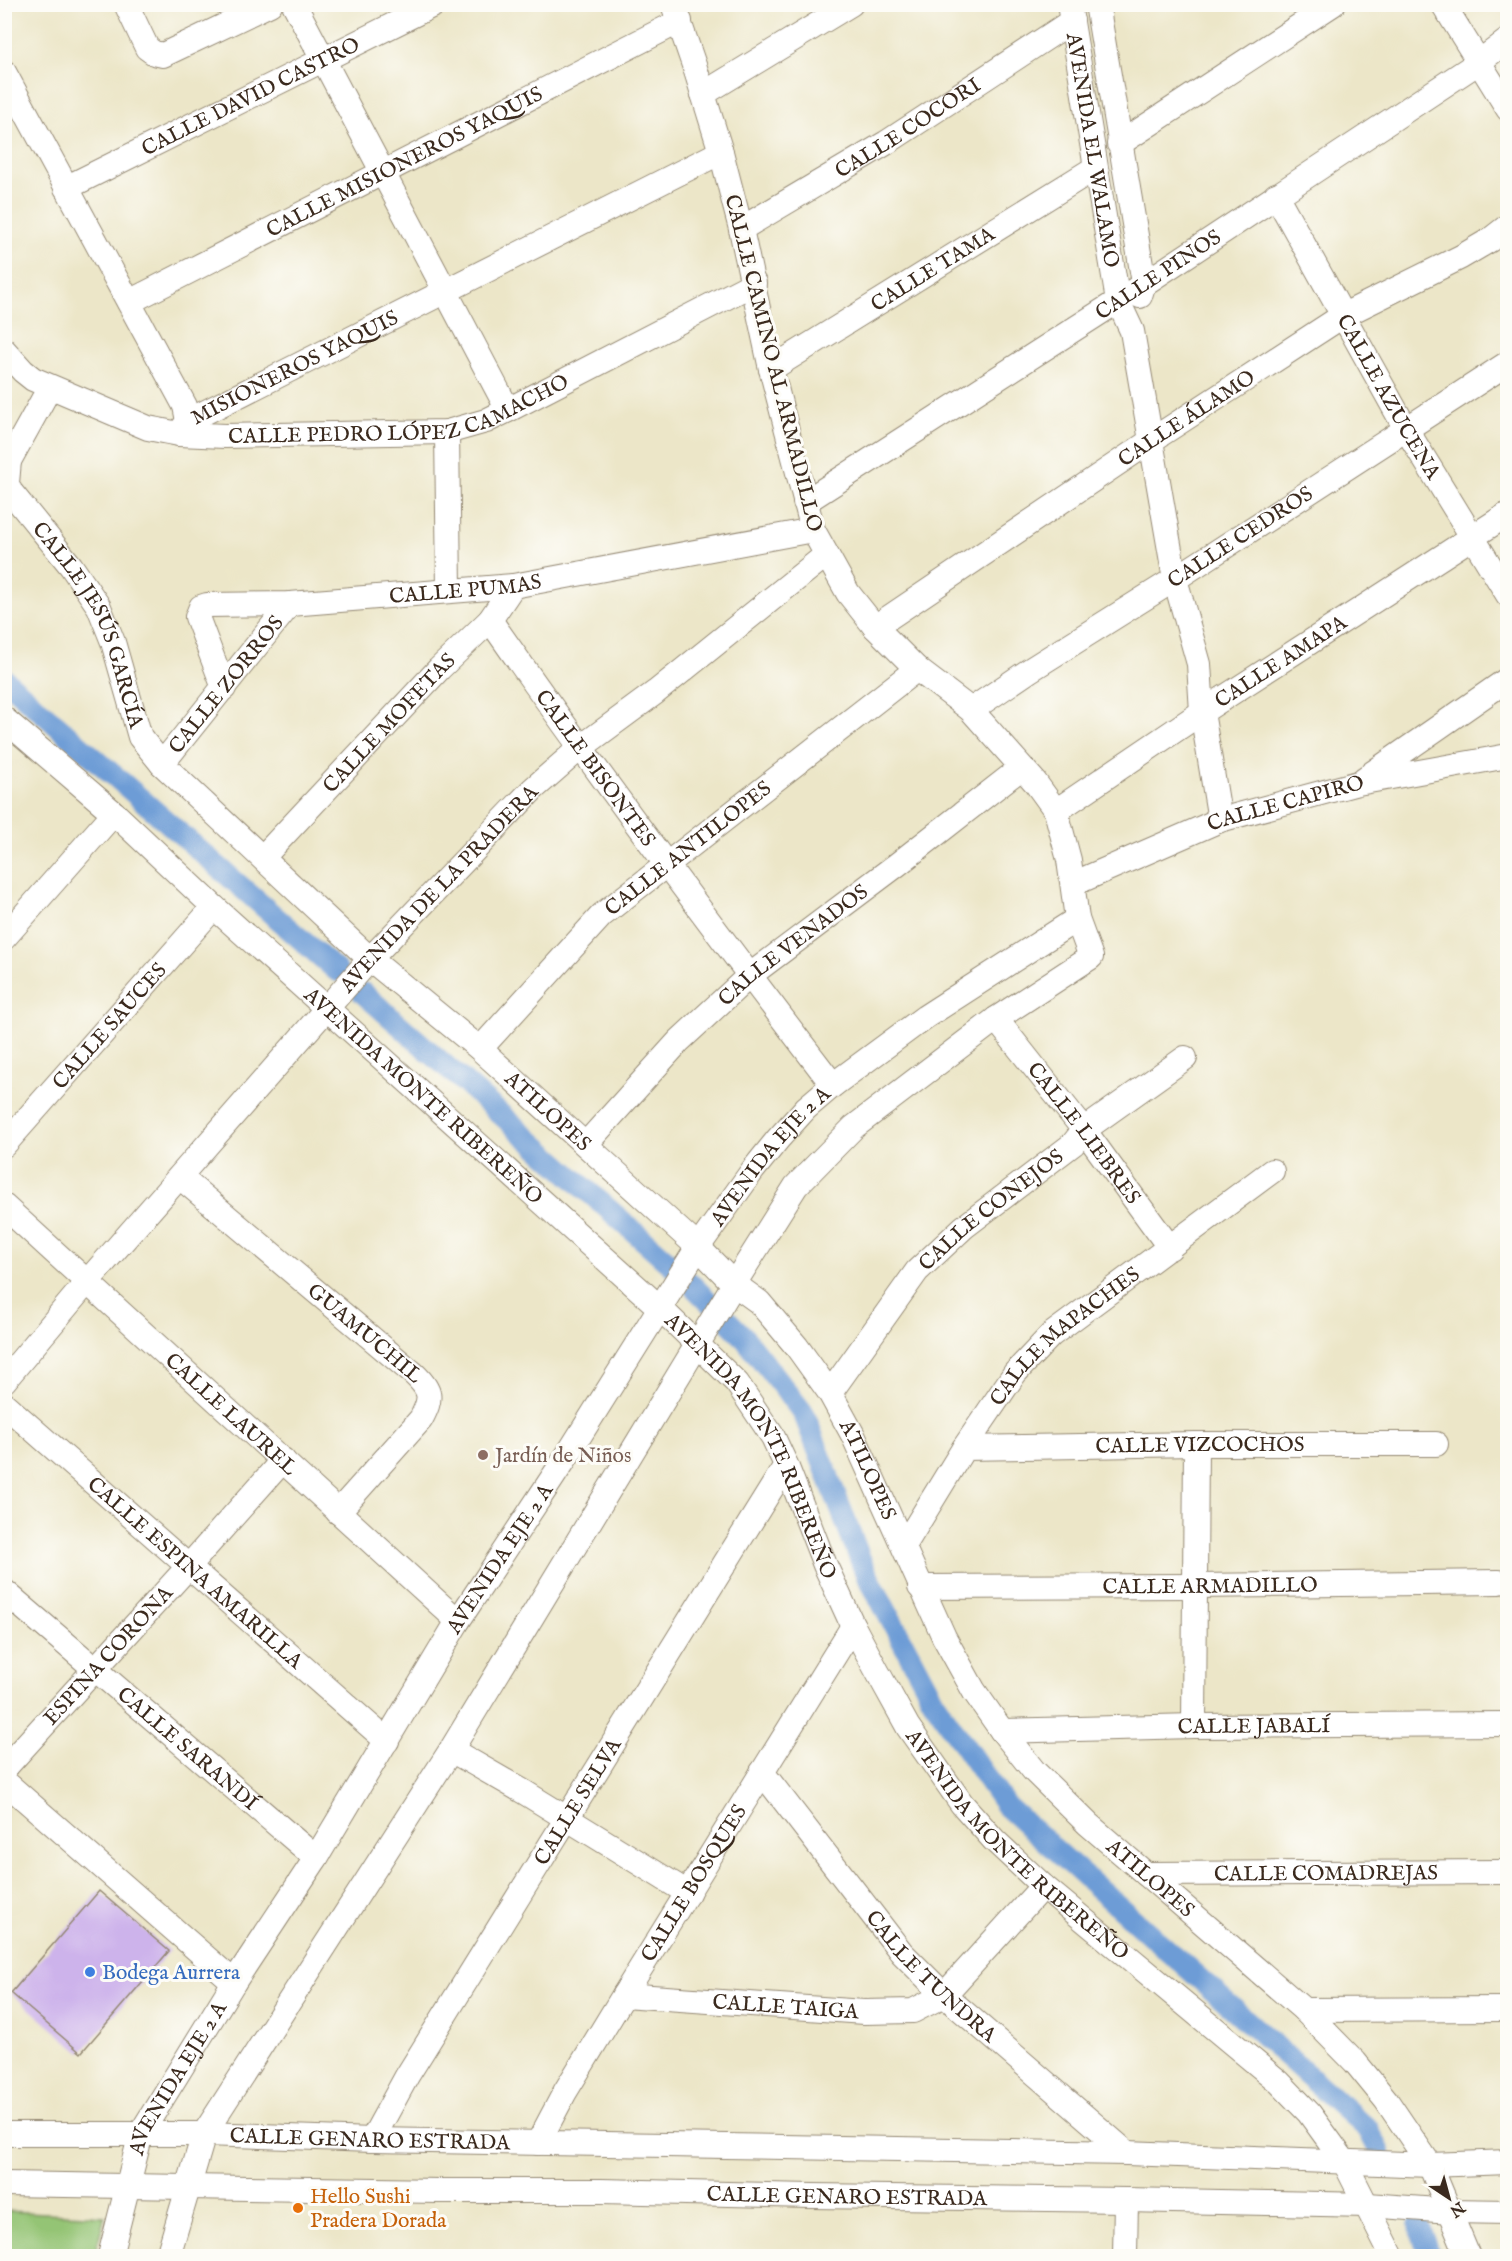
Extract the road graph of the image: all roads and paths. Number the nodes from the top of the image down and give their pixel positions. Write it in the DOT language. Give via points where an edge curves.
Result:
graph roads {
  1 [pos="126,4"];
  2 [pos="270,4"];
  3 [pos="294,4"];
  4 [pos="435,4"];
  5 [pos="851,4"];
  6 [pos="1097,4"];
  7 [pos="1332,4"];
  8 [pos="1443,4"];
  9 [pos="676,13"];
  10 [pos="1071,13"];
  11 [pos="1508,40"];
  12 [pos="323,62"];
  13 [pos="1479,62"];
  14 [pos="4,72"];
  15 [pos="703,94"];
  16 [pos="1508,109"];
  17 [pos="1119,144"];
  18 [pos="721,152"];
  19 [pos="1095,168"];
  20 [pos="382,174"];
  21 [pos="66,188"];
  22 [pos="1276,195"];
  23 [pos="1508,226"];
  24 [pos="741,229"];
  25 [pos="753,283"];
  26 [pos="1144,283"];
  27 [pos="445,291"];
  28 [pos="1118,301"];
  29 [pos="129,302"];
  30 [pos="1344,315"];
  31 [pos="1132,331"];
  32 [pos="4,350"];
  33 [pos="1508,363"];
  34 [pos="771,369"];
  35 [pos="50,387"];
  36 [pos="508,410"];
  37 [pos="184,427"];
  38 [pos="1406,429"];
  39 [pos="447,432"];
  40 [pos="1152,440"];
  41 [pos="7,459"];
  42 [pos="806,502"];
  43 [pos="1508,514"];
  44 [pos="813,530"];
  45 [pos="1471,538"];
  46 [pos="826,555"];
  47 [pos="1175,579"];
  48 [pos="513,586"];
  49 [pos="449,590"];
  50 [pos="1508,595"];
  51 [pos="290,604"];
  52 [pos="490,620"];
  53 [pos="875,627"];
  54 [pos="917,669"];
  55 [pos="1508,680"];
  56 [pos="224,688"];
  57 [pos="971,710"];
  58 [pos="1202,712"];
  59 [pos="4,718"];
  60 [pos="580,748"];
  61 [pos="1508,756"];
  62 [pos="162,764"];
  63 [pos="1021,768"];
  64 [pos="1358,783"];
  65 [pos="1056,811"];
  66 [pos="114,813"];
  67 [pos="1220,820"];
  68 [pos="263,857"];
  69 [pos="667,864"];
  70 [pos="1073,884"];
  71 [pos="214,907"];
  72 [pos="1077,919"];
  73 [pos="4,938"];
  74 [pos="1091,957"];
  75 [pos="370,959"];
  76 [pos="749,976"];
  77 [pos="327,1008"];
  78 [pos="996,1019"];
  79 [pos="480,1049"];
  80 [pos="1185,1058"];
  81 [pos="833,1085"];
  82 [pos="1084,1130"];
  83 [pos="586,1144"];
  84 [pos="4,1145"];
  85 [pos="1272,1171"];
  86 [pos="180,1178"];
  87 [pos="4,1206"];
  88 [pos="698,1247"];
  89 [pos="1170,1248"];
  90 [pos="87,1282"];
  91 [pos="734,1284"];
  92 [pos="660,1308"];
  93 [pos="698,1344"];
  94 [pos="4,1381"];
  95 [pos="830,1393"];
  96 [pos="4,1404"];
  97 [pos="1196,1444"];
  98 [pos="1436,1444"];
  99 [pos="964,1448"];
  100 [pos="282,1460"];
  101 [pos="786,1465"];
  102 [pos="338,1512"];
  103 [pos="904,1546"];
  104 [pos="189,1566"];
  105 [pos="1499,1582"];
  106 [pos="1195,1586"];
  107 [pos="920,1587"];
  108 [pos="4,1591"];
  109 [pos="458,1621"];
  110 [pos="853,1626"];
  111 [pos="96,1669"];
  112 [pos="1508,1724"];
  113 [pos="1194,1726"];
  114 [pos="1002,1731"];
  115 [pos="387,1741"];
  116 [pos="451,1750"];
  117 [pos="4,1769"];
  118 [pos="762,1772"];
  119 [pos="4,1781"];
  120 [pos="567,1820"];
  121 [pos="316,1858"];
  122 [pos="1508,1872"];
  123 [pos="1146,1874"];
  124 [pos="1043,1886"];
  125 [pos="688,1893"];
  126 [pos="234,1982"];
  127 [pos="624,1995"];
  128 [pos="944,1995"];
  129 [pos="1508,2009"];
  130 [pos="1304,2010"];
  131 [pos="141,2133"];
  132 [pos="4,2134"];
  133 [pos="204,2134"];
  134 [pos="372,2140"];
  135 [pos="538,2143"];
  136 [pos="1127,2153"];
  137 [pos="1344,2161"];
  138 [pos="1508,2162"];
  139 [pos="1430,2165"];
  140 [pos="4,2184"];
  141 [pos="126,2187"];
  142 [pos="187,2187"];
  143 [pos="1125,2200"];
  144 [pos="1368,2205"];
  145 [pos="1451,2211"];
  146 [pos="1508,2212"];
  147 [pos="110,2256"];
  148 [pos="168,2256"];
  149 [pos="1125,2256"];
  150 [pos="1392,2256"];
  151 [pos="1468,2256"];
  1 -- 2 [label="street" via="147,48 163,55"];
  3 -- 12 [label="street"];
  4 -- 12 [label="street, CALLE DAVID CASTRO"];
  5 -- 15 [label="street"];
  6 -- 17 [label="street, AVENIDA EL WALAMO"];
  7 -- 17 [label="street"];
  8 -- 13 [label="street"];
  9 -- 15 [label="street, CALLE CAMINO AL ARMADILLO"];
  9 -- 20 [label="street, CALLE MISIONEROS YAQUIS"];
  10 -- 19 [label="street, AVENIDA EL WALAMO"];
  10 -- 24 [label="street, CALLE COCORI" via="886,143"];
  11 -- 13 [label="street, CALLE PINOS"];
  12 -- 20 [label="street"];
  12 -- 21 [label="street, CALLE DAVID CASTRO"];
  13 -- 16 [label="street"];
  13 -- 22 [label="street, CALLE PINOS"];
  14 -- 21 [label="street, MISIONEROS YAQUIS"];
  15 -- 18 [label="street, CALLE CAMINO AL ARMADILLO"];
  17 -- 26 [label="street, AVENIDA EL WALAMO"];
  18 -- 24 [label="street, CALLE CAMINO AL ARMADILLO"];
  18 -- 27 [label="street, MISIONEROS YAQUIS"];
  19 -- 28 [label="street, AVENIDA EL WALAMO"];
  19 -- 34 [label="street, CALLE TAMA"];
  20 -- 27 [label="street"];
  20 -- 29 [label="street, CALLE MISIONEROS YAQUIS"];
  21 -- 29 [label="street, MISIONEROS YAQUIS"];
  22 -- 26 [label="street, CALLE PINOS"];
  22 -- 30 [label="street, CALLE AZUCENA"];
  23 -- 30 [label="street, CALLE ÁLAMO" via="1461,257"];
  24 -- 25 [label="street, CALLE CAMINO AL ARMADILLO"];
  25 -- 34 [label="street, CALLE CAMINO AL ARMADILLO"];
  25 -- 36 [label="street, CALLE PEDRO LÓPEZ CAMACHO"];
  26 -- 28 [label="street, CALLE PINOS"];
  26 -- 31 [label="street, AVENIDA EL WALAMO"];
  27 -- 36 [label="street"];
  27 -- 37 [label="street, MISIONEROS YAQUIS"];
  28 -- 31 [label="street, AVENIDA EL WALAMO"];
  28 -- 42 [label="street, CALLE PINOS"];
  29 -- 37 [label="street, MISIONEROS YAQUIS" via="185,406"];
  30 -- 38 [label="street, CALLE AZUCENA"];
  30 -- 40 [label="street, CALLE ÁLAMO"];
  31 -- 40 [label="street, AVENIDA EL WALAMO"];
  32 -- 35 [label="street, CALLE PEDRO LÓPEZ CAMACHO" via="23,371"];
  33 -- 38 [label="street, CALLE CEDROS"];
  34 -- 42 [label="street, CALLE CAMINO AL ARMADILLO"];
  35 -- 37 [label="street, CALLE PEDRO LÓPEZ CAMACHO" via="148,428"];
  35 -- 41 [label="street"];
  36 -- 39 [label="street, CALLE PEDRO LÓPEZ CAMACHO"];
  37 -- 39 [label="street, CALLE PEDRO LÓPEZ CAMACHO" via="225,436"];
  38 -- 45 [label="street, CALLE AZUCENA"];
  38 -- 47 [label="street, CALLE CEDROS"];
  39 -- 49 [label="street"];
  40 -- 47 [label="street, AVENIDA EL WALAMO"];
  40 -- 53 [label="street, CALLE ÁLAMO"];
  41 -- 62 [label="street, CALLE JESÚS GARCÍA" via="10,491 99,607 140,737"];
  42 -- 44 [label="street, CALLE CAMINO AL ARMADILLO"];
  43 -- 45 [label="street, CALLE AMAPA"];
  44 -- 46 [label="street, CALLE CAMINO AL ARMADILLO"];
  44 -- 48 [label="street, CALLE PUMAS"];
  45 -- 50 [label="street, CALLE AZUCENA"];
  45 -- 58 [label="street, CALLE AMAPA"];
  46 -- 53 [label="street, CALLE CAMINO AL ARMADILLO" via="848,593"];
  46 -- 60 [label="street, AVENIDA DE LA PRADERA"];
  47 -- 57 [label="street, CALLE CEDROS"];
  47 -- 58 [label="street, AVENIDA EL WALAMO" via="1199,664"];
  48 -- 49 [label="street, CALLE PUMAS"];
  48 -- 52 [label="street, CALLE MOFETAS"];
  49 -- 51 [label="street, CALLE PUMAS"];
  51 -- 56 [label="street, CALLE ZORROS"];
  51 -- 56 [label="street, CALLE PUMAS" via="201,607 196,617"];
  52 -- 60 [label="street, CALLE BISONTES"];
  52 -- 68 [label="street, CALLE MOFETAS"];
  53 -- 54 [label="street, CALLE CAMINO AL ARMADILLO"];
  54 -- 57 [label="street, CALLE CAMINO AL ARMADILLO"];
  54 -- 69 [label="street, CALLE ANTILOPES"];
  55 -- 64 [label="street"];
  56 -- 62 [label="street, CALLE ZORROS"];
  57 -- 63 [label="street, CALLE CAMINO AL ARMADILLO"];
  58 -- 65 [label="street, CALLE AMAPA"];
  58 -- 67 [label="street, AVENIDA EL WALAMO"];
  59 -- 66 [label="street, AVENIDA MONTE RIBEREÑO"];
  60 -- 69 [label="street, CALLE BISONTES"];
  60 -- 75 [label="street, AVENIDA DE LA PRADERA" via="533,789"];
  61 -- 64 [label="street, CALLE CAPIRO"];
  62 -- 68 [label="street, ATILOPES"];
  63 -- 65 [label="street, CALLE CAMINO AL ARMADILLO"];
  63 -- 76 [label="street, CALLE VENADOS"];
  64 -- 67 [label="street, CALLE CAPIRO"];
  65 -- 70 [label="street, CALLE CAMINO AL ARMADILLO"];
  66 -- 71 [label="street, AVENIDA MONTE RIBEREÑO"];
  66 -- 73 [label="street"];
  67 -- 70 [label="street, CALLE CAPIRO"];
  68 -- 75 [label="street, ATILOPES"];
  69 -- 76 [label="street, CALLE BISONTES"];
  69 -- 79 [label="street, CALLE ANTILOPES" via="602,915"];
  70 -- 72 [label="street, CALLE CAMINO AL ARMADILLO"];
  71 -- 77 [label="street, AVENIDA MONTE RIBEREÑO"];
  71 -- 84 [label="street, CALLE SAUCES"];
  72 -- 74 [label="street, CALLE CAMINO AL ARMADILLO"];
  72 -- 81 [label="street, AVENIDA EJE 2 A" via="925,1017"];
  74 -- 78 [label="street, AVENIDA EJE 2 A"];
  75 -- 77 [label="street, AVENIDA DE LA PRADERA"];
  75 -- 79 [label="street, ATILOPES"];
  76 -- 81 [label="street, CALLE BISONTES"];
  76 -- 83 [label="street, CALLE VENADOS" via="679,1041"];
  77 -- 86 [label="street, AVENIDA DE LA PRADERA"];
  77 -- 92 [label="street, AVENIDA MONTE RIBEREÑO"];
  78 -- 82 [label="street, CALLE LIEBRES"];
  78 -- 91 [label="street, AVENIDA EJE 2 A" via="854,1127 825,1156 796,1186"];
  79 -- 83 [label="street, ATILOPES"];
  80 -- 82 [label="street, CALLE CONEJOS"];
  81 -- 88 [label="street, AVENIDA EJE 2 A" via="777,1139"];
  82 -- 89 [label="street, CALLE LIEBRES"];
  82 -- 95 [label="street, CALLE CONEJOS" via="1073,1144 964,1227 917,1271"];
  83 -- 88 [label="street, ATILOPES"];
  85 -- 89 [label="street, CALLE MAPACHES"];
  86 -- 90 [label="street, AVENIDA DE LA PRADERA"];
  86 -- 102 [label="street, GUAMUCHIL" via="414,1374 429,1394 421,1419"];
  87 -- 90 [label="street, CALLE LAUREL"];
  88 -- 91 [label="street, ATILOPES"];
  88 -- 92 [label="street, AVENIDA EJE 2 A"];
  89 -- 99 [label="street, CALLE MAPACHES" via="1051,1335 1015,1373"];
  90 -- 94 [label="street, AVENIDA DE LA PRADERA"];
  90 -- 100 [label="street, CALLE LAUREL"];
  91 -- 93 [label="street, AVENIDA EJE 2 A"];
  91 -- 95 [label="street, ATILOPES" via="759,1302"];
  92 -- 93 [label="street, AVENIDA MONTE RIBEREÑO"];
  92 -- 109 [label="street, AVENIDA EJE 2 A"];
  93 -- 101 [label="street, AVENIDA MONTE RIBEREÑO" via="737,1383 773,1437"];
  93 -- 116 [label="street, AVENIDA EJE 2 A"];
  95 -- 103 [label="street, ATILOPES"];
  96 -- 104 [label="street, CALLE ESPINA AMARILLA"];
  97 -- 98 [label="street, CALLE VIZCOCHOS"];
  97 -- 99 [label="street, CALLE VIZCOCHOS"];
  97 -- 106 [label="street"];
  99 -- 103 [label="street, CALLE MAPACHES"];
  100 -- 102 [label="street, CALLE LAUREL"];
  100 -- 104 [label="street, ESPINA CORONA"];
  101 -- 110 [label="street, AVENIDA MONTE RIBEREÑO"];
  101 -- 120 [label="street, CALLE SELVA"];
  102 -- 109 [label="street, CALLE LAUREL"];
  103 -- 107 [label="street, ATILOPES"];
  104 -- 111 [label="street, ESPINA CORONA"];
  104 -- 115 [label="street, CALLE ESPINA AMARILLA"];
  105 -- 106 [label="street, CALLE ARMADILLO"];
  106 -- 107 [label="street, CALLE ARMADILLO"];
  106 -- 113 [label="street"];
  107 -- 114 [label="street, ATILOPES" via="974,1691"];
  108 -- 111 [label="street, CALLE SARANDÍ"];
  109 -- 115 [label="street, AVENIDA EJE 2 A"];
  110 -- 118 [label="street, CALLE BOSQUES"];
  110 -- 124 [label="street, AVENIDA MONTE RIBEREÑO" via="908,1727 962,1804"];
  111 -- 117 [label="street, ESPINA CORONA"];
  111 -- 121 [label="street, CALLE SARANDÍ"];
  112 -- 113 [label="street, CALLE JABALÍ"];
  113 -- 114 [label="street, CALLE JABALÍ"];
  114 -- 123 [label="street, ATILOPES" via="1034,1772"];
  115 -- 121 [label="street, AVENIDA EJE 2 A"];
  116 -- 120 [label="street"];
  116 -- 133 [label="street, AVENIDA EJE 2 A"];
  118 -- 125 [label="street, CALLE BOSQUES"];
  118 -- 128 [label="street, CALLE TUNDRA" via="884,1932"];
  119 -- 126 [label="street"];
  120 -- 125 [label="street"];
  120 -- 134 [label="street, CALLE SELVA" via="407,2076"];
  121 -- 126 [label="street, AVENIDA EJE 2 A"];
  122 -- 123 [label="street, CALLE COMADREJAS"];
  123 -- 130 [label="street, ATILOPES"];
  124 -- 128 [label="street, CALLE TAIGA"];
  124 -- 137 [label="street, AVENIDA MONTE RIBEREÑO" via="1278,2082 1309,2113"];
  125 -- 127 [label="street, CALLE BOSQUES"];
  126 -- 131 [label="street, AVENIDA EJE 2 A"];
  127 -- 128 [label="street, CALLE TAIGA" via="893,2013 919,2009"];
  127 -- 135 [label="street, CALLE BOSQUES"];
  128 -- 136 [label="street, CALLE TUNDRA"];
  129 -- 130 [label="street"];
  130 -- 139 [label="street, ATILOPES" via="1386,2100"];
  131 -- 132 [label="street, CALLE GENARO ESTRADA"];
  131 -- 133 [label="street, CALLE GENARO ESTRADA"];
  131 -- 141 [label="street, AVENIDA EJE 2 A"];
  133 -- 134 [label="street, CALLE GENARO ESTRADA"];
  133 -- 142 [label="street, AVENIDA EJE 2 A"];
  134 -- 135 [label="street, CALLE GENARO ESTRADA"];
  135 -- 136 [label="street, CALLE GENARO ESTRADA"];
  136 -- 137 [label="street, CALLE GENARO ESTRADA"];
  137 -- 139 [label="street, CALLE GENARO ESTRADA"];
  137 -- 144 [label="street, AVENIDA MONTE RIBEREÑO"];
  138 -- 139 [label="street, CALLE GENARO ESTRADA"];
  139 -- 145 [label="street, ATILOPES"];
  140 -- 141 [label="street, CALLE GENARO ESTRADA"];
  141 -- 142 [label="street, CALLE GENARO ESTRADA"];
  141 -- 147 [label="street, AVENIDA EJE 2 A"];
  142 -- 143 [label="street, CALLE GENARO ESTRADA"];
  142 -- 148 [label="street, AVENIDA EJE 2 A"];
  143 -- 144 [label="street, CALLE GENARO ESTRADA"];
  143 -- 149 [label="street"];
  144 -- 145 [label="street, CALLE GENARO ESTRADA"];
  144 -- 150 [label="street, AVENIDA MONTE RIBEREÑO"];
  145 -- 146 [label="street, CALLE GENARO ESTRADA"];
  145 -- 151 [label="street, ATILOPES"];
}
